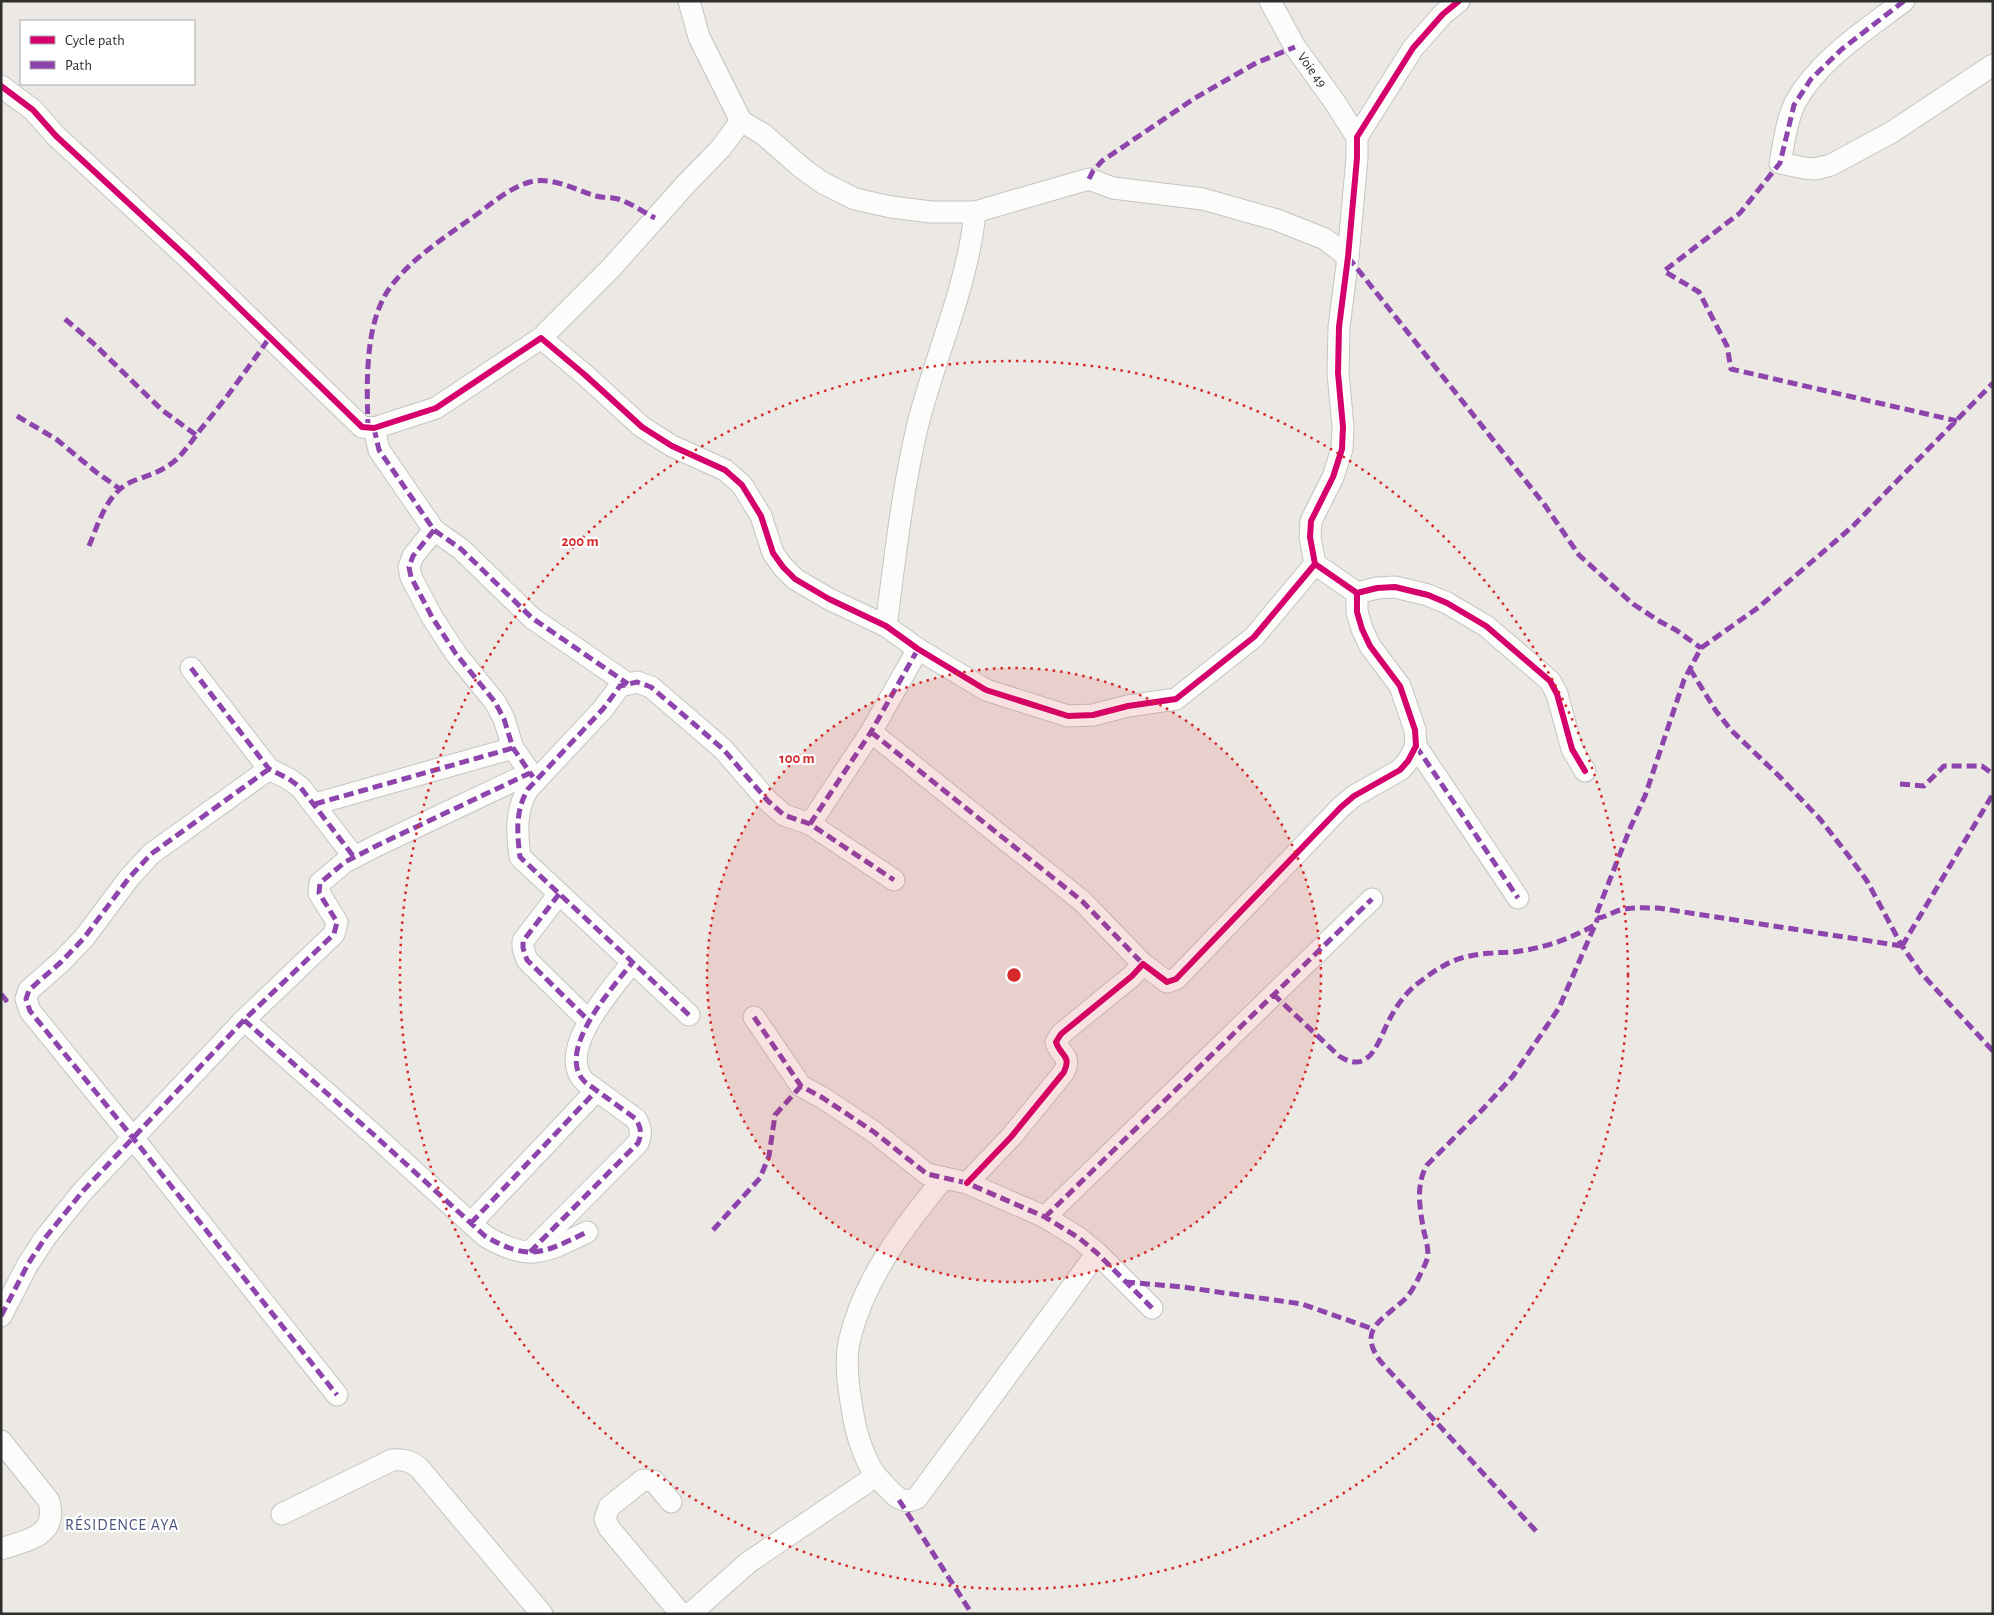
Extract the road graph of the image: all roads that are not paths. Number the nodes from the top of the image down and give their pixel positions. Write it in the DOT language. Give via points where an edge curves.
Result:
graph roads {
  1 [pos="689,1"];
  2 [pos="1270,1"];
  3 [pos="1459,1"];
  4 [pos="1904,1"];
  5 [pos="1993,65"];
  6 [pos="1,86"];
  7 [pos="741,121"];
  8 [pos="1357,137"];
  9 [pos="975,212"];
  10 [pos="1348,257"];
  11 [pos="540,338"];
  12 [pos="374,428"];
  13 [pos="434,530"];
  14 [pos="1315,564"];
  15 [pos="1357,593"];
  16 [pos="886,626"];
  17 [pos="918,649"];
  18 [pos="191,668"];
  19 [pos="628,684"];
  20 [pos="871,732"];
  21 [pos="1416,746"];
  22 [pos="512,748"];
  23 [pos="269,769"];
  24 [pos="1585,771"];
  25 [pos="533,777"];
  26 [pos="315,804"];
  27 [pos="810,824"];
  28 [pos="354,857"];
  29 [pos="894,880"];
  30 [pos="559,894"];
  31 [pos="1518,898"];
  32 [pos="1372,899"];
  33 [pos="632,963"];
  34 [pos="1144,964"];
  35 [pos="689,1016"];
  36 [pos="754,1017"];
  37 [pos="244,1020"];
  38 [pos="588,1020"];
  39 [pos="596,1091"];
  40 [pos="133,1138"];
  41 [pos="944,1178"];
  42 [pos="967,1182"];
  43 [pos="1045,1217"];
  44 [pos="471,1223"];
  45 [pos="587,1232"];
  46 [pos="530,1252"];
  47 [pos="1097,1253"];
  48 [pos="1152,1308"];
  49 [pos="1,1316"];
  50 [pos="337,1395"];
  51 [pos="1,1441"];
  52 [pos="876,1476"];
  53 [pos="671,1502"];
  54 [pos="282,1514"];
  55 [pos="1,1549"];
  56 [pos="542,1614"];
  57 [pos="682,1614"];
  58 [pos="690,1614"];
  1 -- 7 [label="street" via="699,37"];
  2 -- 8 [label="street, Voie 49" via="1295,47"];
  3 -- 8 [label="street" via="1412,48"];
  4 -- 5 [label="street" via="1811,78 1794,105 1780,163 1816,169 1831,165 1892,132"];
  6 -- 12 [label="street" via="32,110 190,260 358,425"];
  7 -- 9 [label="street" via="763,134 823,183 855,199 931,212"];
  7 -- 11 [label="street" via="721,148 612,267"];
  8 -- 10 [label="street"];
  9 -- 10 [label="street" via="1089,178 1114,188 1203,199 1277,220 1325,239"];
  9 -- 16 [label="street" via="970,253 918,424 902,509"];
  10 -- 14 [label="street" via="1339,327 1342,449 1333,477 1311,521"];
  11 -- 12 [label="street" via="436,408"];
  11 -- 16 [label="street" via="642,427 672,446 725,470 742,485 761,516 773,553 795,579"];
  12 -- 13 [label="street" via="378,450"];
  13 -- 19 [label="street" via="461,550 532,618"];
  13 -- 22 [label="street" via="413,556 409,567 411,577 456,654 495,702 504,719"];
  14 -- 15 [label="street"];
  14 -- 17 [label="street" via="1254,637 1176,699 1128,706 1093,716 1068,716 986,690"];
  15 -- 21 [label="street" via="1357,612 1362,628 1370,646 1400,686 1415,730"];
  15 -- 24 [label="street" via="1395,587 1428,595 1486,626 1550,682 1557,694 1572,749"];
  16 -- 17 [label="street"];
  17 -- 20 [label="street"];
  18 -- 23 [label="street"];
  19 -- 25 [label="street" via="620,686 603,709"];
  19 -- 27 [label="street" via="637,682 651,687 723,749 784,815"];
  20 -- 27 [label="street"];
  20 -- 34 [label="street" via="1082,901"];
  21 -- 31 [label="street"];
  21 -- 34 [label="street" via="1400,770 1341,807 1176,979 1168,982"];
  22 -- 25 [label="street"];
  22 -- 26 [label="street"];
  23 -- 26 [label="street" via="301,788"];
  23 -- 40 [label="street" via="151,854 84,938 27,995 30,1011"];
  25 -- 28 [label="street"];
  25 -- 30 [label="street" via="521,800 516,828 520,857"];
  26 -- 28 [label="street"];
  27 -- 29 [label="street"];
  28 -- 37 [label="street" via="319,886 319,893 336,918 338,926 334,934"];
  30 -- 33 [label="street"];
  30 -- 38 [label="street" via="523,941 523,948 527,960"];
  32 -- 43 [label="street"];
  33 -- 35 [label="street"];
  33 -- 38 [label="street"];
  34 -- 42 [label="street" via="1062,1034 1056,1042 1066,1056 1064,1072 1011,1137"];
  36 -- 41 [label="street" via="801,1086 874,1132 927,1174"];
  37 -- 40 [label="street"];
  37 -- 44 [label="street"];
  38 -- 39 [label="street" via="578,1050 577,1070 581,1079"];
  39 -- 44 [label="street"];
  39 -- 46 [label="street" via="636,1120 641,1132 638,1143"];
  40 -- 49 [label="street" via="63,1214 28,1264"];
  40 -- 50 [label="street"];
  41 -- 42 [label="street"];
  41 -- 52 [label="street" via="913,1215 881,1264 850,1339 849,1376 854,1421 860,1444"];
  42 -- 43 [label="street"];
  43 -- 47 [label="street"];
  44 -- 46 [label="street" via="498,1244"];
  45 -- 46 [label="street" via="558,1246"];
  47 -- 48 [label="street"];
  47 -- 52 [label="street" via="917,1498 905,1502 899,1500"];
  51 -- 55 [label="street" via="51,1509 48,1526 43,1532"];
  52 -- 58 [label="street" via="749,1562"];
  53 -- 57 [label="street" via="654,1481 643,1480 609,1508 605,1519"];
  54 -- 56 [label="street" via="392,1460 411,1462"];
}
